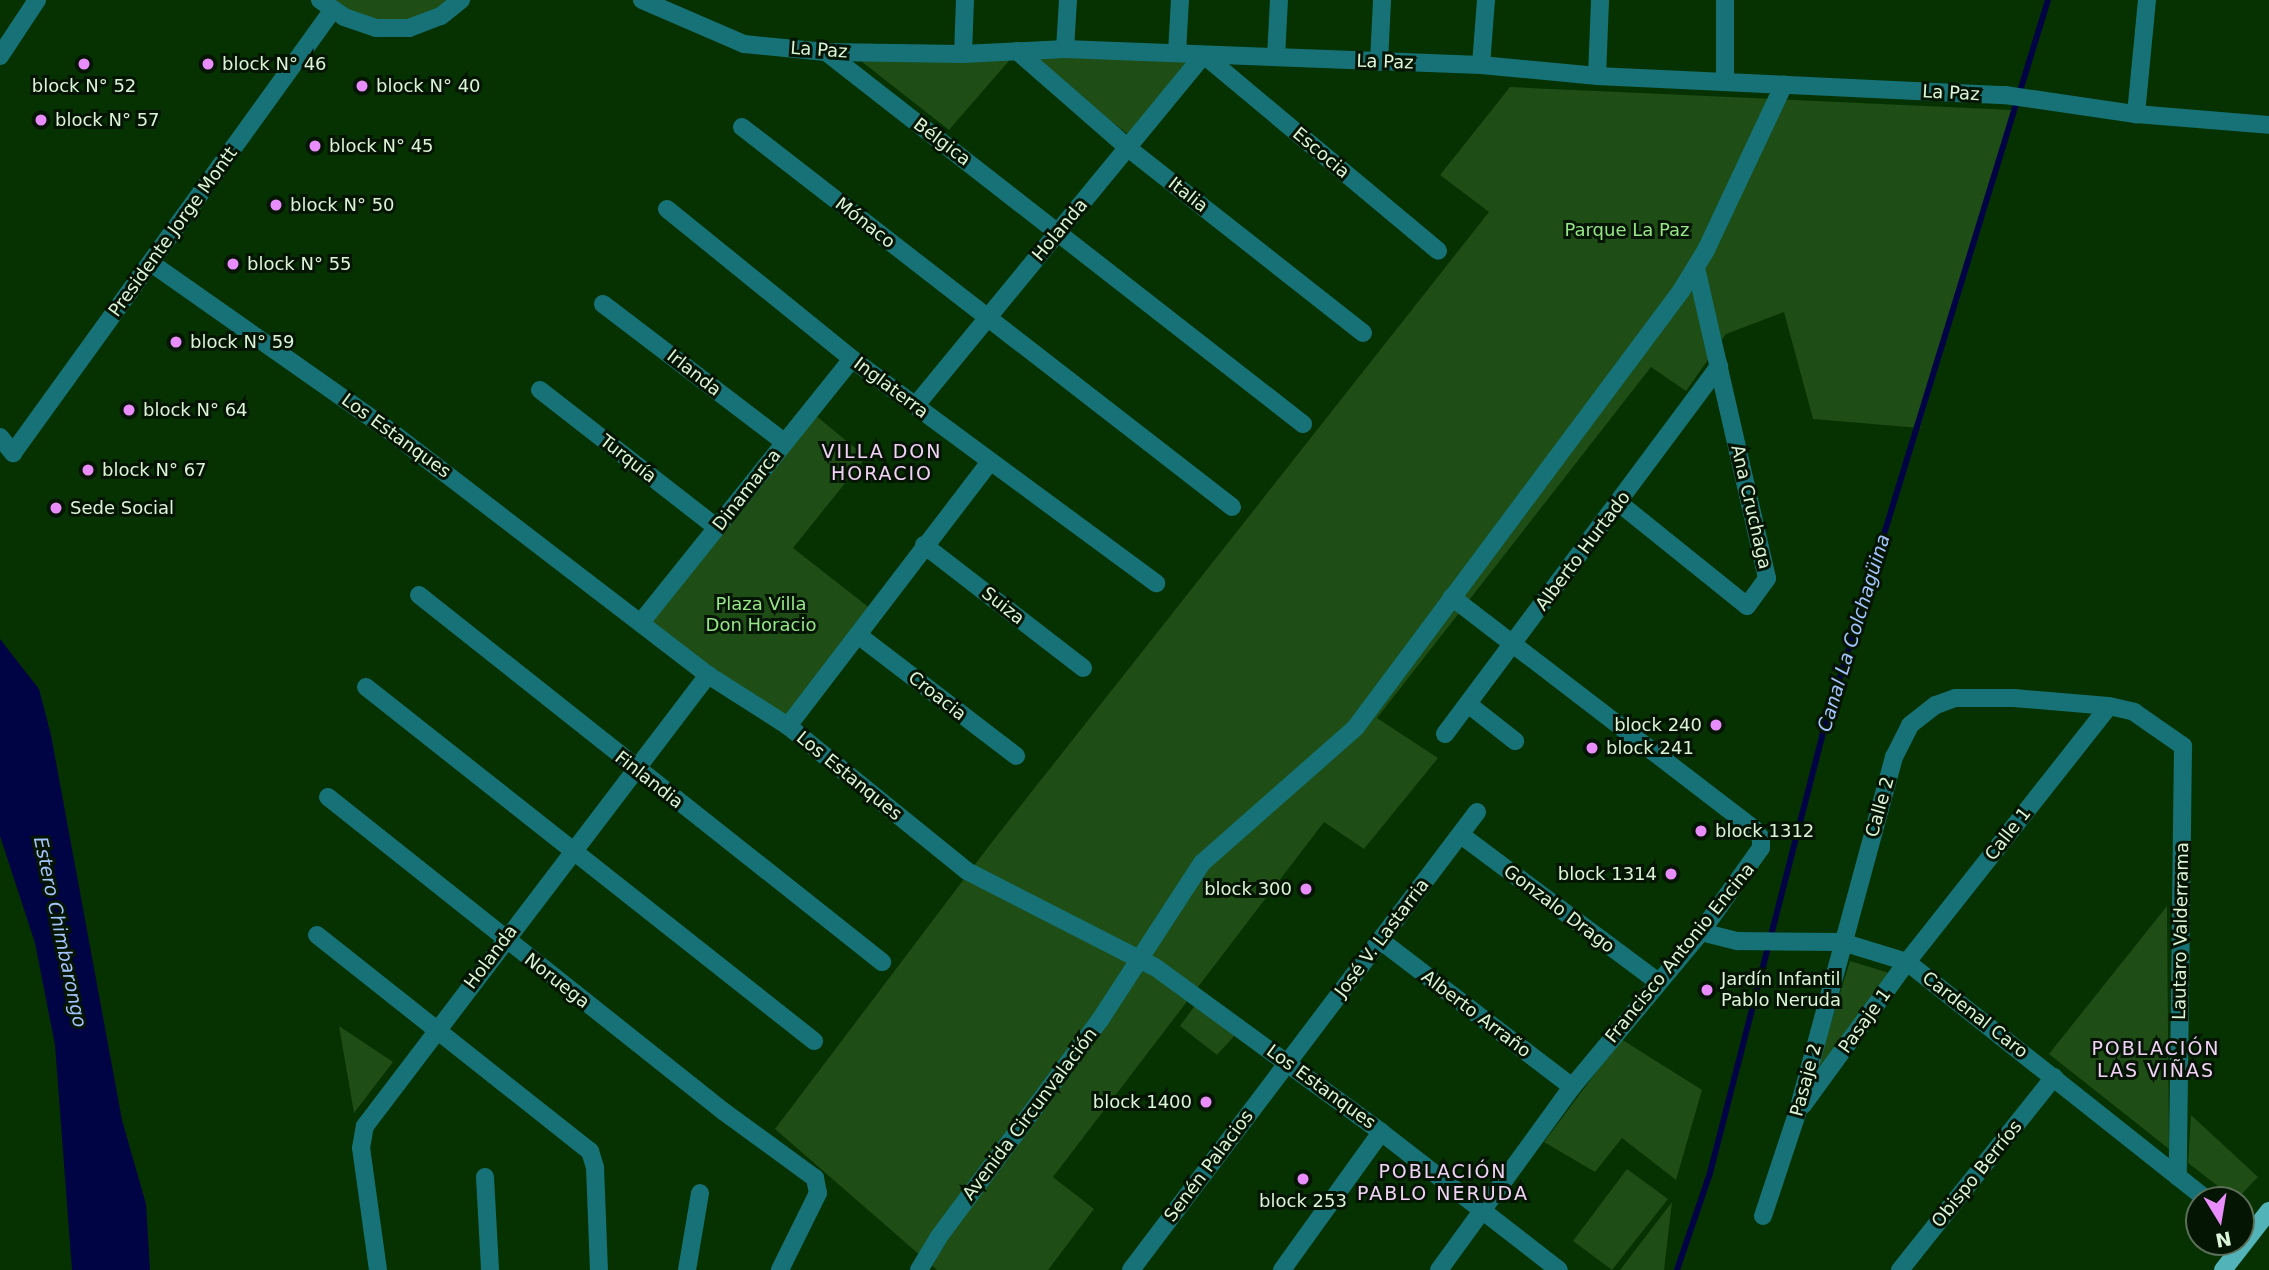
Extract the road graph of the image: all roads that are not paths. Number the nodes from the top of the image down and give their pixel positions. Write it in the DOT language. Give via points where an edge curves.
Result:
graph roads {
  1 [pos="36,0"];
  2 [pos="461,0"];
  3 [pos="642,0"];
  4 [pos="965,0"];
  5 [pos="1068,0"];
  6 [pos="1180,0"];
  7 [pos="1279,0"];
  8 [pos="1382,0"];
  9 [pos="1486,0"];
  10 [pos="1600,0"];
  11 [pos="1726,0"];
  12 [pos="2147,0"];
  13 [pos="326,5"];
  14 [pos="1065,49"];
  15 [pos="1017,51"];
  16 [pos="826,52"];
  17 [pos="1177,53"];
  18 [pos="964,54"];
  19 [pos="0,55"];
  20 [pos="1204,55"];
  21 [pos="1276,57"];
  22 [pos="1379,62"];
  23 [pos="1481,65"];
  24 [pos="1597,76"];
  25 [pos="1725,82"];
  26 [pos="1784,84"];
  27 [pos="2136,114"];
  28 [pos="2269,125"];
  29 [pos="743,127"];
  30 [pos="1128,148"];
  31 [pos="667,209"];
  32 [pos="1059,231"];
  33 [pos="1438,251"];
  34 [pos="150,263"];
  35 [pos="1696,267"];
  36 [pos="603,304"];
  37 [pos="986,320"];
  38 [pos="1363,333"];
  39 [pos="852,359"];
  40 [pos="1719,366"];
  41 [pos="540,390"];
  42 [pos="916,405"];
  43 [pos="1303,424"];
  44 [pos="0,437"];
  45 [pos="784,442"];
  46 [pos="990,462"];
  47 [pos="1619,503"];
  48 [pos="1232,508"];
  49 [pos="717,528"];
  50 [pos="924,545"];
  51 [pos="1156,583"];
  52 [pos="419,595"];
  53 [pos="1452,597"];
  54 [pos="642,621"];
  55 [pos="858,635"];
  56 [pos="1513,645"];
  57 [pos="1083,667"];
  58 [pos="708,675"];
  59 [pos="366,687"];
  60 [pos="1468,704"];
  61 [pos="2109,706"];
  62 [pos="788,726"];
  63 [pos="1445,734"];
  64 [pos="1515,741"];
  65 [pos="1016,756"];
  66 [pos="638,772"];
  67 [pos="328,797"];
  68 [pos="1477,813"];
  69 [pos="1461,835"];
  70 [pos="573,852"];
  71 [pos="1701,932"];
  72 [pos="317,935"];
  73 [pos="504,939"];
  74 [pos="1380,940"];
  75 [pos="1842,942"];
  76 [pos="1140,958"];
  77 [pos="883,962"];
  78 [pos="1907,962"];
  79 [pos="1658,982"];
  80 [pos="437,1032"];
  81 [pos="814,1041"];
  82 [pos="1287,1062"];
  83 [pos="2054,1077"];
  84 [pos="1572,1087"];
  85 [pos="1797,1114"];
  86 [pos="1381,1132"];
  87 [pos="485,1177"];
  88 [pos="2178,1177"];
  89 [pos="2189,1186"];
  90 [pos="701,1193"];
  91 [pos="1483,1211"];
  92 [pos="2269,1211"];
  93 [pos="1763,1216"];
  94 [pos="2255,1223"];
  95 [pos="378,1270"];
  96 [pos="490,1270"];
  97 [pos="599,1270"];
  98 [pos="687,1270"];
  99 [pos="780,1270"];
  100 [pos="919,1270"];
  101 [pos="1131,1270"];
  102 [pos="1282,1270"];
  103 [pos="1439,1270"];
  104 [pos="1559,1270"];
  105 [pos="1900,1270"];
  1 -- 19 [label="street"];
  2 -- 13 [label="street" via="441,16 409,28 376,28"];
  3 -- 16 [label="street, La Paz" via="744,44"];
  4 -- 18 [label="street"];
  5 -- 14 [label="street"];
  6 -- 17 [label="street"];
  7 -- 21 [label="street"];
  8 -- 22 [label="street"];
  9 -- 23 [label="street"];
  10 -- 24 [label="street"];
  11 -- 25 [label="street"];
  12 -- 27 [label="street"];
  13 -- 34 [label="street, Presidente Jorge Montt"];
  14 -- 15 [label="street, La Paz"];
  14 -- 17 [label="street, La Paz"];
  15 -- 18 [label="street, La Paz"];
  15 -- 30 [label="street, Italia"];
  16 -- 18 [label="street, La Paz"];
  16 -- 32 [label="street, Bélgica"];
  17 -- 20 [label="street, La Paz"];
  20 -- 21 [label="street, La Paz"];
  20 -- 30 [label="street, Holanda"];
  20 -- 33 [label="street, Escocia"];
  21 -- 22 [label="street, La Paz"];
  22 -- 23 [label="street, La Paz"];
  23 -- 24 [label="street, La Paz"];
  24 -- 25 [label="street, La Paz"];
  25 -- 26 [label="street, La Paz"];
  26 -- 27 [label="street, La Paz" via="2005,95"];
  26 -- 35 [label="street, Avenida Circunvalación"];
  27 -- 28 [label="street, La Paz"];
  29 -- 37 [label="street, Mónaco"];
  30 -- 32 [label="street, Holanda"];
  30 -- 38 [label="street, Italia"];
  31 -- 39 [label="street, Inglaterra"];
  32 -- 37 [label="street, Holanda"];
  32 -- 43 [label="street, Bélgica"];
  34 -- 44 [label="street, Presidente Jorge Montt" via="13,453"];
  34 -- 54 [label="street, Los Estanques" via="394,433"];
  35 -- 40 [label="street"];
  35 -- 53 [label="street, Avenida Circunvalación"];
  36 -- 45 [label="street, Irlanda"];
  37 -- 42 [label="street, Holanda"];
  37 -- 48 [label="street, Mónaco"];
  39 -- 42 [label="street, Inglaterra"];
  39 -- 45 [label="street, Dinamarca"];
  40 -- 47 [label="street, Alberto Hurtado"];
  40 -- 47 [label="street, Ana Cruchaga" via="1767,578 1747,606"];
  41 -- 49 [label="street, Turquía"];
  42 -- 46 [label="street, Inglaterra"];
  45 -- 49 [label="street, Dinamarca"];
  46 -- 50 [label="street"];
  46 -- 51 [label="street, Inglaterra"];
  47 -- 56 [label="street, Alberto Hurtado"];
  49 -- 54 [label="street, Dinamarca"];
  50 -- 55 [label="street"];
  50 -- 57 [label="street, Suiza"];
  52 -- 66 [label="street, Finlandia"];
  53 -- 56 [label="street, Francisco Antonio Encina"];
  53 -- 76 [label="street, Avenida Circunvalación" via="1356,727 1202,863"];
  54 -- 58 [label="street, Los Estanques"];
  55 -- 62 [label="street"];
  55 -- 65 [label="street, Croacia"];
  56 -- 60 [label="street, Alberto Hurtado"];
  56 -- 71 [label="street, Francisco Antonio Encina" via="1761,838 1755,862"];
  58 -- 62 [label="street, Los Estanques"];
  58 -- 66 [label="street, Holanda"];
  59 -- 70 [label="street"];
  60 -- 63 [label="street, Alberto Hurtado"];
  60 -- 64 [label="street"];
  61 -- 75 [label="street, Calle 2" via="1955,698 1936,705 1910,725 1898,748"];
  61 -- 78 [label="street, Calle 1"];
  61 -- 88 [label="street, Lautaro Valderrama" via="2134,712 2183,746"];
  62 -- 76 [label="street, Los Estanques" via="967,871"];
  66 -- 70 [label="street, Holanda"];
  66 -- 77 [label="street, Finlandia"];
  67 -- 73 [label="street, Noruega"];
  68 -- 69 [label="street, José V. Lastarria"];
  69 -- 74 [label="street, José V. Lastarria"];
  69 -- 79 [label="street, Gonzalo Drago"];
  70 -- 73 [label="street, Holanda"];
  70 -- 81 [label="street"];
  71 -- 75 [label="street, Cardenal Caro" via="1738,941"];
  71 -- 79 [label="street, Francisco Antonio Encina"];
  72 -- 80 [label="street"];
  73 -- 80 [label="street, Holanda"];
  73 -- 99 [label="street, Noruega" via="815,1178 818,1193"];
  74 -- 82 [label="street, José V. Lastarria"];
  74 -- 84 [label="street, Alberto Arraño"];
  75 -- 78 [label="street, Cardenal Caro"];
  75 -- 85 [label="street, Pasaje 2"];
  76 -- 82 [label="street, Los Estanques"];
  76 -- 100 [label="street, Avenida Circunvalación"];
  78 -- 83 [label="street, Cardenal Caro"];
  78 -- 85 [label="street, Pasaje 1"];
  79 -- 84 [label="street, Francisco Antonio Encina"];
  80 -- 95 [label="street, Holanda" via="365,1126 362,1138"];
  80 -- 97 [label="street" via="590,1151 595,1167"];
  82 -- 86 [label="street, Los Estanques"];
  82 -- 101 [label="street, Senén Palacios"];
  83 -- 88 [label="street, Cardenal Caro"];
  83 -- 105 [label="street, Obispo Berríos"];
  84 -- 91 [label="street, Francisco Antonio Encina"];
  85 -- 93 [label="street, Pasaje 2"];
  86 -- 91 [label="street, Los Estanques"];
  86 -- 102 [label="street"];
  87 -- 96 [label="street"];
  88 -- 89 [label="street, Cardenal Caro"];
  90 -- 98 [label="street"];
  91 -- 103 [label="street, Francisco Antonio Encina"];
  91 -- 104 [label="street, Los Estanques"];
  92 -- 94 [label="main road"];
}
